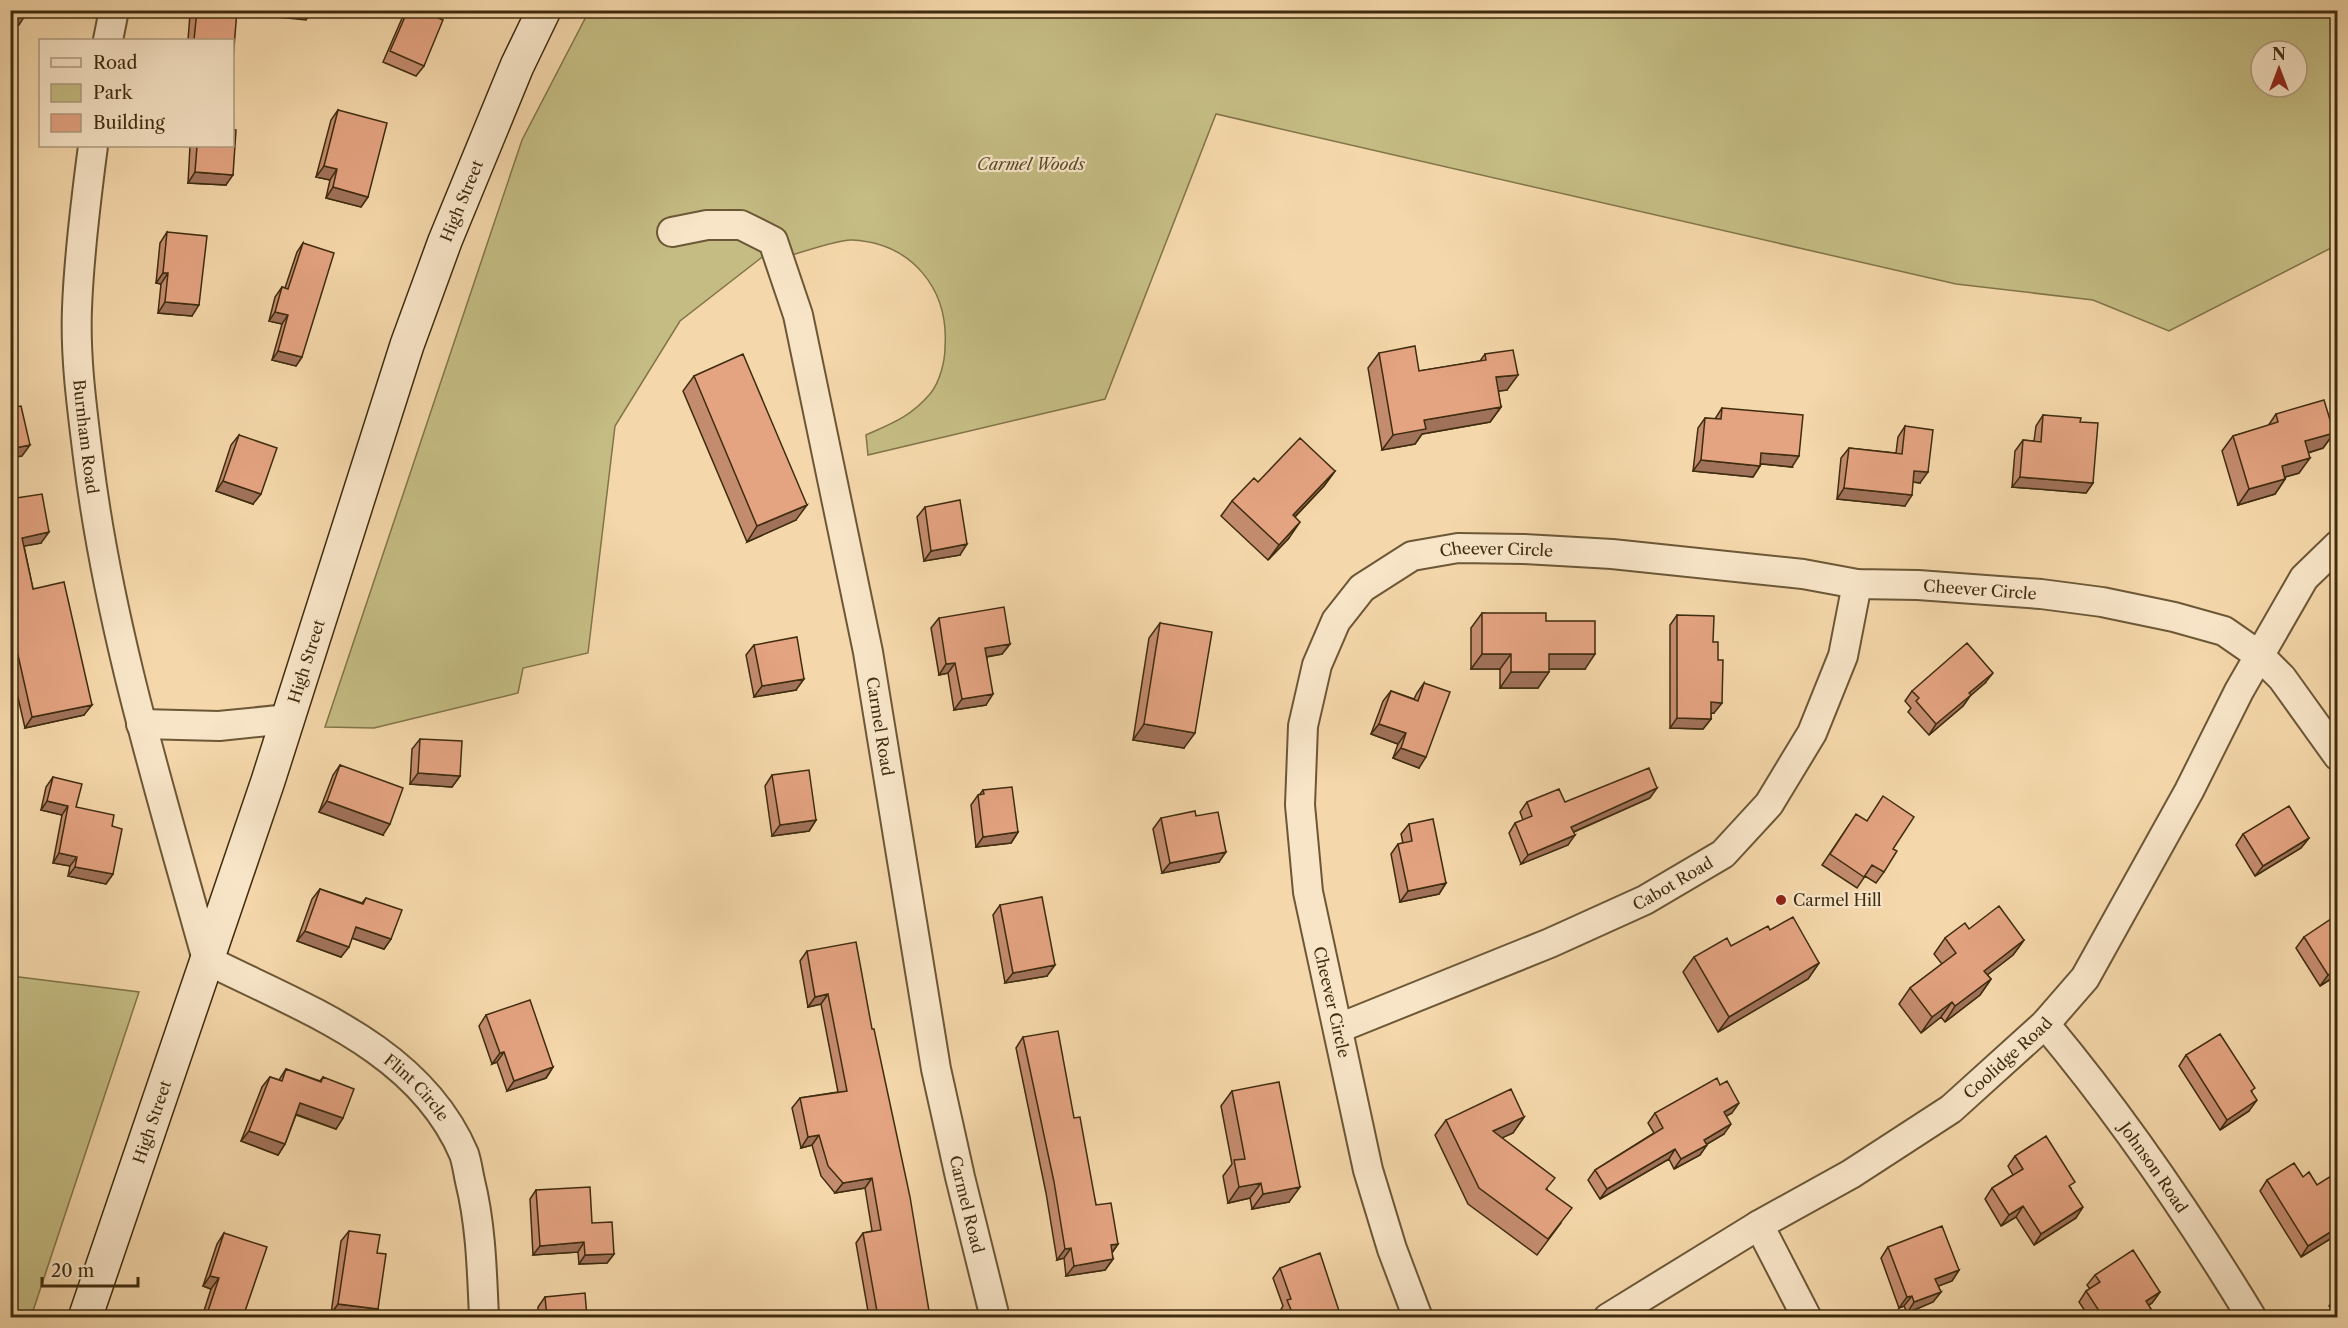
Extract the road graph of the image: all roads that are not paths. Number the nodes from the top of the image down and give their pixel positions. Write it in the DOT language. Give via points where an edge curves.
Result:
graph roads {
  1 [pos="114,10"];
  2 [pos="544,10"];
  3 [pos="108,39"];
  4 [pos="93,147"];
  5 [pos="672,232"];
  6 [pos="2337,545"];
  7 [pos="1857,584"];
  8 [pos="2260,656"];
  9 [pos="288,719"];
  10 [pos="141,724"];
  11 [pos="2337,756"];
  12 [pos="207,960"];
  13 [pos="2045,1024"];
  14 [pos="1339,1028"];
  15 [pos="1759,1225"];
  16 [pos="85,1317"];
  17 [pos="484,1317"];
  18 [pos="995,1317"];
  19 [pos="1418,1317"];
  20 [pos="1608,1317"];
  21 [pos="1808,1317"];
  22 [pos="2252,1317"];
  1 -- 3 [label="street"];
  2 -- 9 [label="main road, High Street" via="445,242 407,345"];
  4 -- 10 [label="street, Burnham Road" via="77,309 80,394 96,519"];
  5 -- 18 [label="street, Carmel Road" via="707,225 741,225 773,241 798,315 868,652 936,1069"];
  6 -- 8 [label="street, Coolidge Road" via="2304,578"];
  7 -- 8 [label="street, Cheever Circle" via="2041,594 2102,602 2224,631"];
  7 -- 14 [label="street, Cabot Road" via="1843,656 1812,733 1769,804 1723,854 1645,900 1550,943"];
  7 -- 14 [label="street, Cheever Circle" via="1803,574 1612,554 1458,548 1412,556 1362,588 1336,621 1317,664 1303,726 1300,805 1308,892"];
  8 -- 11 [label="street, Cheever Circle" via="2282,678"];
  8 -- 13 [label="street, Coolidge Road" via="2085,978"];
  9 -- 10 [label="street" via="219,726"];
  9 -- 12 [label="main road, High Street"];
  10 -- 12 [label="street, Burnham Road"];
  12 -- 16 [label="main road, High Street"];
  12 -- 17 [label="street, Flint Circle" via="343,1027 398,1067 437,1106 464,1155 475,1201"];
  13 -- 15 [label="street, Coolidge Road" via="1951,1108 1851,1174"];
  13 -- 22 [label="street, Johnson Road" via="2100,1091 2215,1256"];
  14 -- 19 [label="street, Cheever Circle" via="1368,1170"];
  15 -- 20 [label="street, Coolidge Road"];
  15 -- 21 [label="street"];
}
